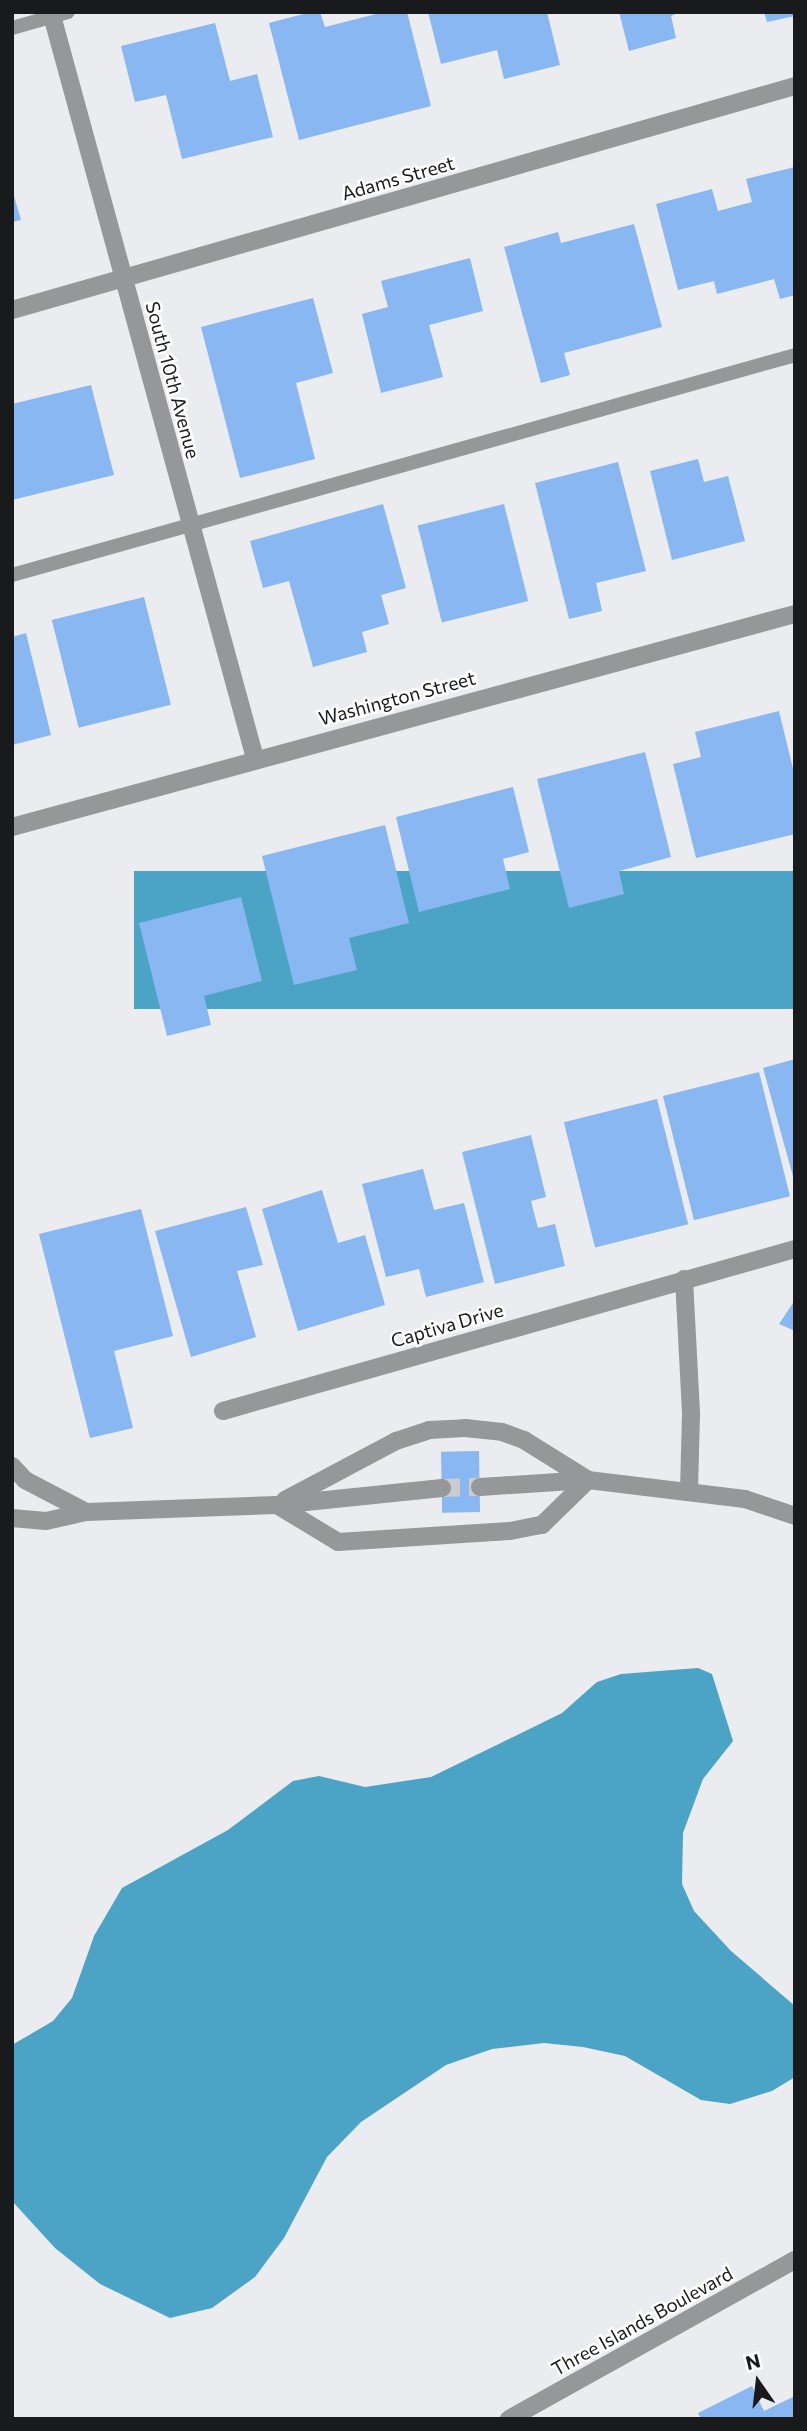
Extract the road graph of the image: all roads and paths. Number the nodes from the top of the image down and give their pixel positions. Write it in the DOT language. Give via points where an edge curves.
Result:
graph roads {
  1 [pos="57,14"];
  2 [pos="12,28"];
  3 [pos="795,86"];
  4 [pos="123,278"];
  5 [pos="12,310"];
  6 [pos="795,355"];
  7 [pos="191,525"];
  8 [pos="12,575"];
  9 [pos="795,614"];
  10 [pos="255,758"];
  11 [pos="12,827"];
  12 [pos="795,1249"];
  13 [pos="684,1279"];
  14 [pos="223,1411"];
  15 [pos="12,1466"];
  16 [pos="588,1480"];
  17 [pos="480,1487"];
  18 [pos="442,1488"];
  19 [pos="689,1492"];
  20 [pos="277,1505"];
  21 [pos="86,1512"];
  22 [pos="795,1516"];
  23 [pos="12,1518"];
  24 [pos="795,2260"];
  25 [pos="509,2419"];
  1 -- 2 [label="lane"];
  1 -- 4 [label="street, South 10th Avenue"];
  3 -- 4 [label="street, Adams Street"];
  4 -- 5 [label="street, Adams Street"];
  4 -- 7 [label="street, South 10th Avenue"];
  6 -- 7 [label="lane"];
  7 -- 8 [label="lane"];
  7 -- 10 [label="street, South 10th Avenue"];
  9 -- 10 [label="street, Washington Street"];
  10 -- 11 [label="street, Washington Street"];
  12 -- 13 [label="street, Captiva Drive"];
  13 -- 14 [label="street, Captiva Drive"];
  13 -- 19 [label="street" via="691,1414"];
  15 -- 21 [label="street" via="25,1480"];
  16 -- 17 [label="street"];
  16 -- 19 [label="street"];
  16 -- 20 [label="street" via="542,1525 510,1531 338,1542"];
  16 -- 20 [label="street" via="524,1440 465,1427 429,1430 397,1441"];
  18 -- 20 [label="street"];
  19 -- 22 [label="street" via="745,1499"];
  20 -- 21 [label="street"];
  21 -- 23 [label="street" via="46,1521"];
  24 -- 25 [label="street, Three Islands Boulevard"];
}
